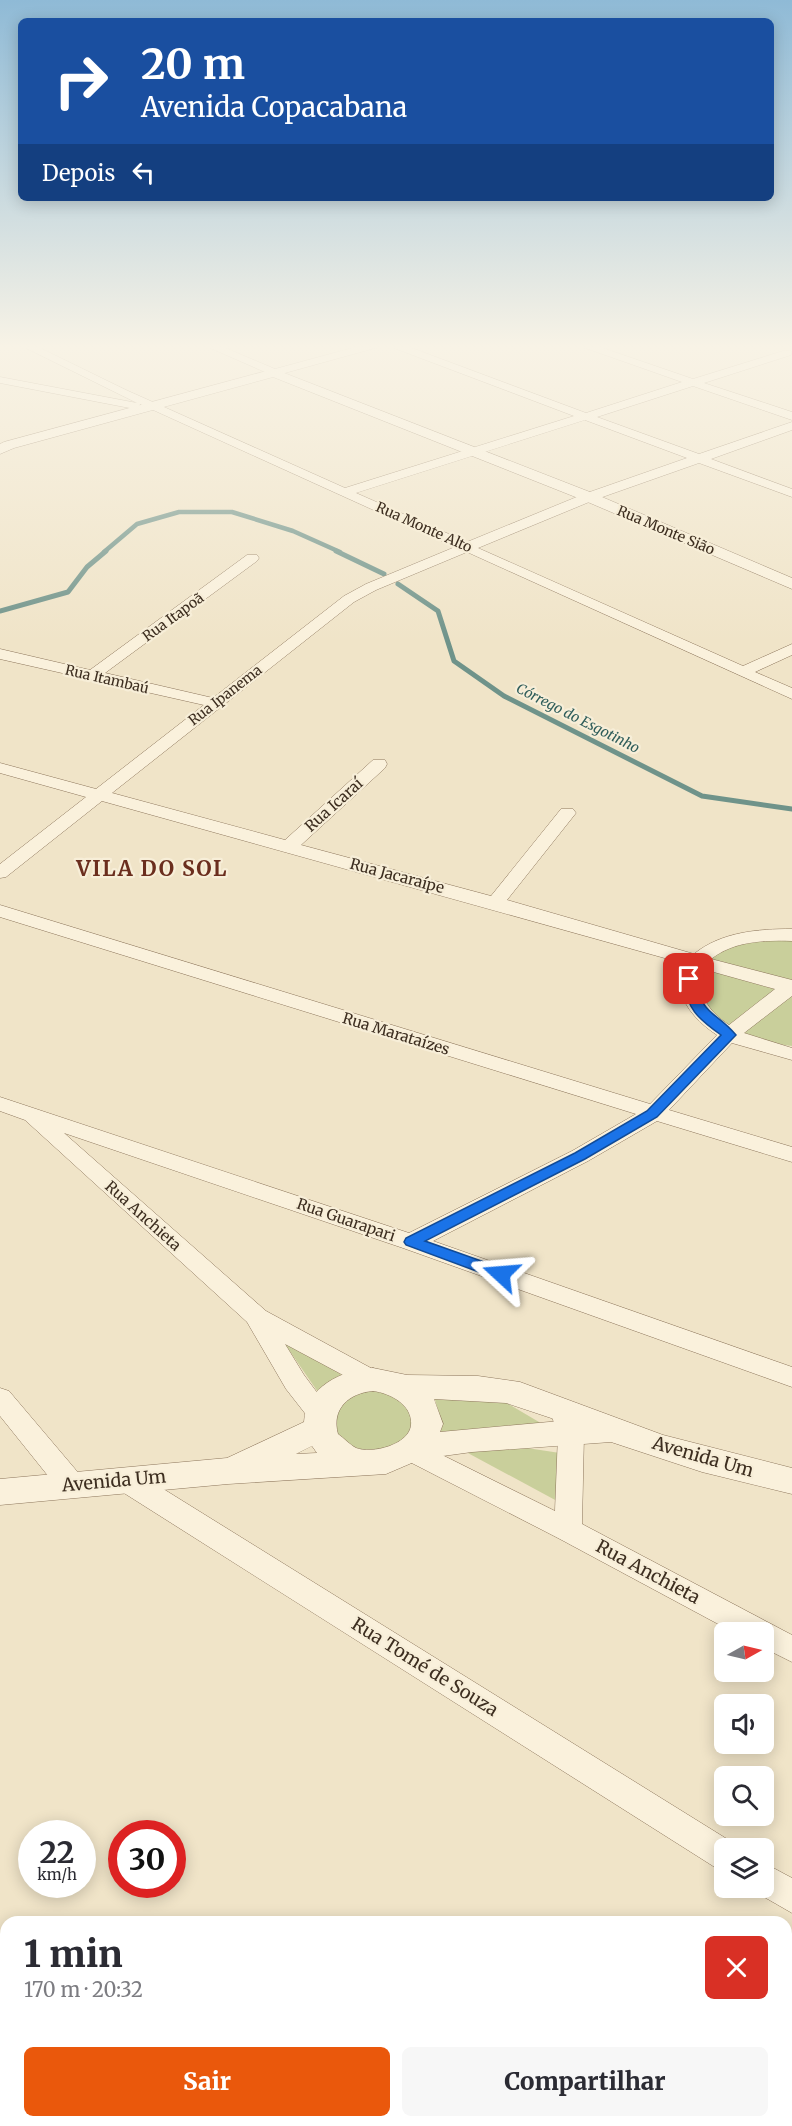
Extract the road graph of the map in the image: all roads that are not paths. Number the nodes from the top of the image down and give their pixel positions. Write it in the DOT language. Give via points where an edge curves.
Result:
graph roads {
  1 [pos="233,443"];
  2 [pos="451,443"];
  3 [pos="496,443"];
  4 [pos="660,443"];
  5 [pos="743,443"];
  6 [pos="471,451"];
  7 [pos="700,458"];
  8 [pos="345,492"];
  9 [pos="792,493"];
  10 [pos="590,497"];
  11 [pos="469,548"];
  12 [pos="252,558"];
  13 [pos="792,584"];
  14 [pos="792,649"];
  15 [pos="0,654"];
  16 [pos="742,672"];
  17 [pos="93,675"];
  18 [pos="792,694"];
  19 [pos="215,703"];
  20 [pos="379,764"];
  21 [pos="0,768"];
  22 [pos="100,794"];
  23 [pos="567,813"];
  24 [pos="289,846"];
  25 [pos="0,873"];
  26 [pos="495,903"];
  27 [pos="0,911"];
  28 [pos="792,935"];
  29 [pos="697,962"];
  30 [pos="792,987"];
  31 [pos="729,1035"];
  32 [pos="792,1054"];
  33 [pos="0,1104"];
  34 [pos="29,1114"];
  35 [pos="652,1114"];
  36 [pos="792,1155"];
  37 [pos="411,1242"];
  38 [pos="257,1317"];
  39 [pos="792,1377"];
  40 [pos="371,1380"];
  41 [pos="404,1387"];
  42 [pos="0,1398"];
  43 [pos="320,1421"];
  44 [pos="566,1422"];
  45 [pos="413,1449"];
  46 [pos="368,1463"];
  47 [pos="228,1471"];
  48 [pos="126,1480"];
  49 [pos="792,1481"];
  50 [pos="71,1485"];
  51 [pos="0,1492"];
  52 [pos="568,1530"];
  53 [pos="741,1622"];
  54 [pos="774,1639"];
  55 [pos="792,1649"];
  56 [pos="714,1849"];
  57 [pos="774,1885"];
  58 [pos="792,1897"];
  1 -- 8 [label="street, Rua Monte Alto"];
  2 -- 6 [label="street, Rua Monte Sião"];
  3 -- 6 [label="street"];
  4 -- 7 [label="street"];
  5 -- 7 [label="street, Rua Ipanema"];
  6 -- 8 [label="street"];
  6 -- 10 [label="street, Rua Monte Sião"];
  7 -- 9 [label="street"];
  7 -- 10 [label="street, Rua Ipanema"];
  8 -- 11 [label="street, Rua Monte Alto"];
  10 -- 11 [label="street, Rua Ipanema"];
  10 -- 13 [label="street, Rua Monte Sião"];
  11 -- 16 [label="street, Rua Monte Alto"];
  11 -- 19 [label="street, Rua Ipanema" via="349,599"];
  12 -- 17 [label="street, Rua Itapoã"];
  14 -- 16 [label="street"];
  15 -- 17 [label="street, Rua Itambaú"];
  16 -- 18 [label="street, Rua Monte Alto"];
  17 -- 19 [label="street, Rua Itambaú"];
  19 -- 22 [label="street, Rua Ipanema"];
  20 -- 24 [label="street, Rua Icaraí"];
  21 -- 22 [label="street, Rua Jacaraípe"];
  22 -- 24 [label="street, Rua Jacaraípe"];
  22 -- 25 [label="street, Rua Ipanema"];
  23 -- 26 [label="street"];
  24 -- 26 [label="street, Rua Jacaraípe"];
  26 -- 29 [label="street, Rua Jacaraípe"];
  27 -- 35 [label="street, Rua Marataízes"];
  28 -- 29 [label="street" via="770,933 740,938 715,947"];
  29 -- 30 [label="street, Rua Jacaraípe"];
  29 -- 31 [label="street" via="689,979 692,999 706,1018"];
  30 -- 31 [label="street"];
  31 -- 32 [label="street" via="758,1047"];
  31 -- 35 [label="street"];
  33 -- 34 [label="street, Rua Guarapari"];
  34 -- 37 [label="street, Rua Guarapari"];
  34 -- 38 [label="street, Rua Anchieta"];
  35 -- 36 [label="street, Rua Marataízes"];
  35 -- 37 [label="street" via="580,1156"];
  37 -- 39 [label="street, Rua Guarapari"];
  38 -- 40 [label="street, Rua Anchieta"];
  38 -- 43 [label="street, Rua Anchieta"];
  40 -- 41 [label="street"];
  40 -- 43 [label="street" via="338,1390 326,1401"];
  41 -- 44 [label="street, Avenida Um" via="468,1387 518,1394"];
  41 -- 45 [label="street" via="417,1396 428,1422 424,1436"];
  42 -- 50 [label="street"];
  43 -- 46 [label="street" via="326,1441 336,1452"];
  43 -- 47 [label="street, Avenida Um"];
  44 -- 45 [label="street, Avenida Um"];
  44 -- 49 [label="street, Avenida Um" via="614,1430 716,1464"];
  44 -- 52 [label="street"];
  45 -- 46 [label="street" via="386,1462"];
  45 -- 52 [label="street, Rua Anchieta"];
  46 -- 47 [label="street, Avenida Um"];
  47 -- 48 [label="street, Avenida Um"];
  48 -- 50 [label="street, Avenida Um"];
  48 -- 56 [label="street, Rua Tomé de Souza"];
  50 -- 51 [label="street, Avenida Um"];
  52 -- 53 [label="street, Rua Anchieta"];
  54 -- 55 [label="street, Rua Anchieta"];
  57 -- 58 [label="street"];
}
